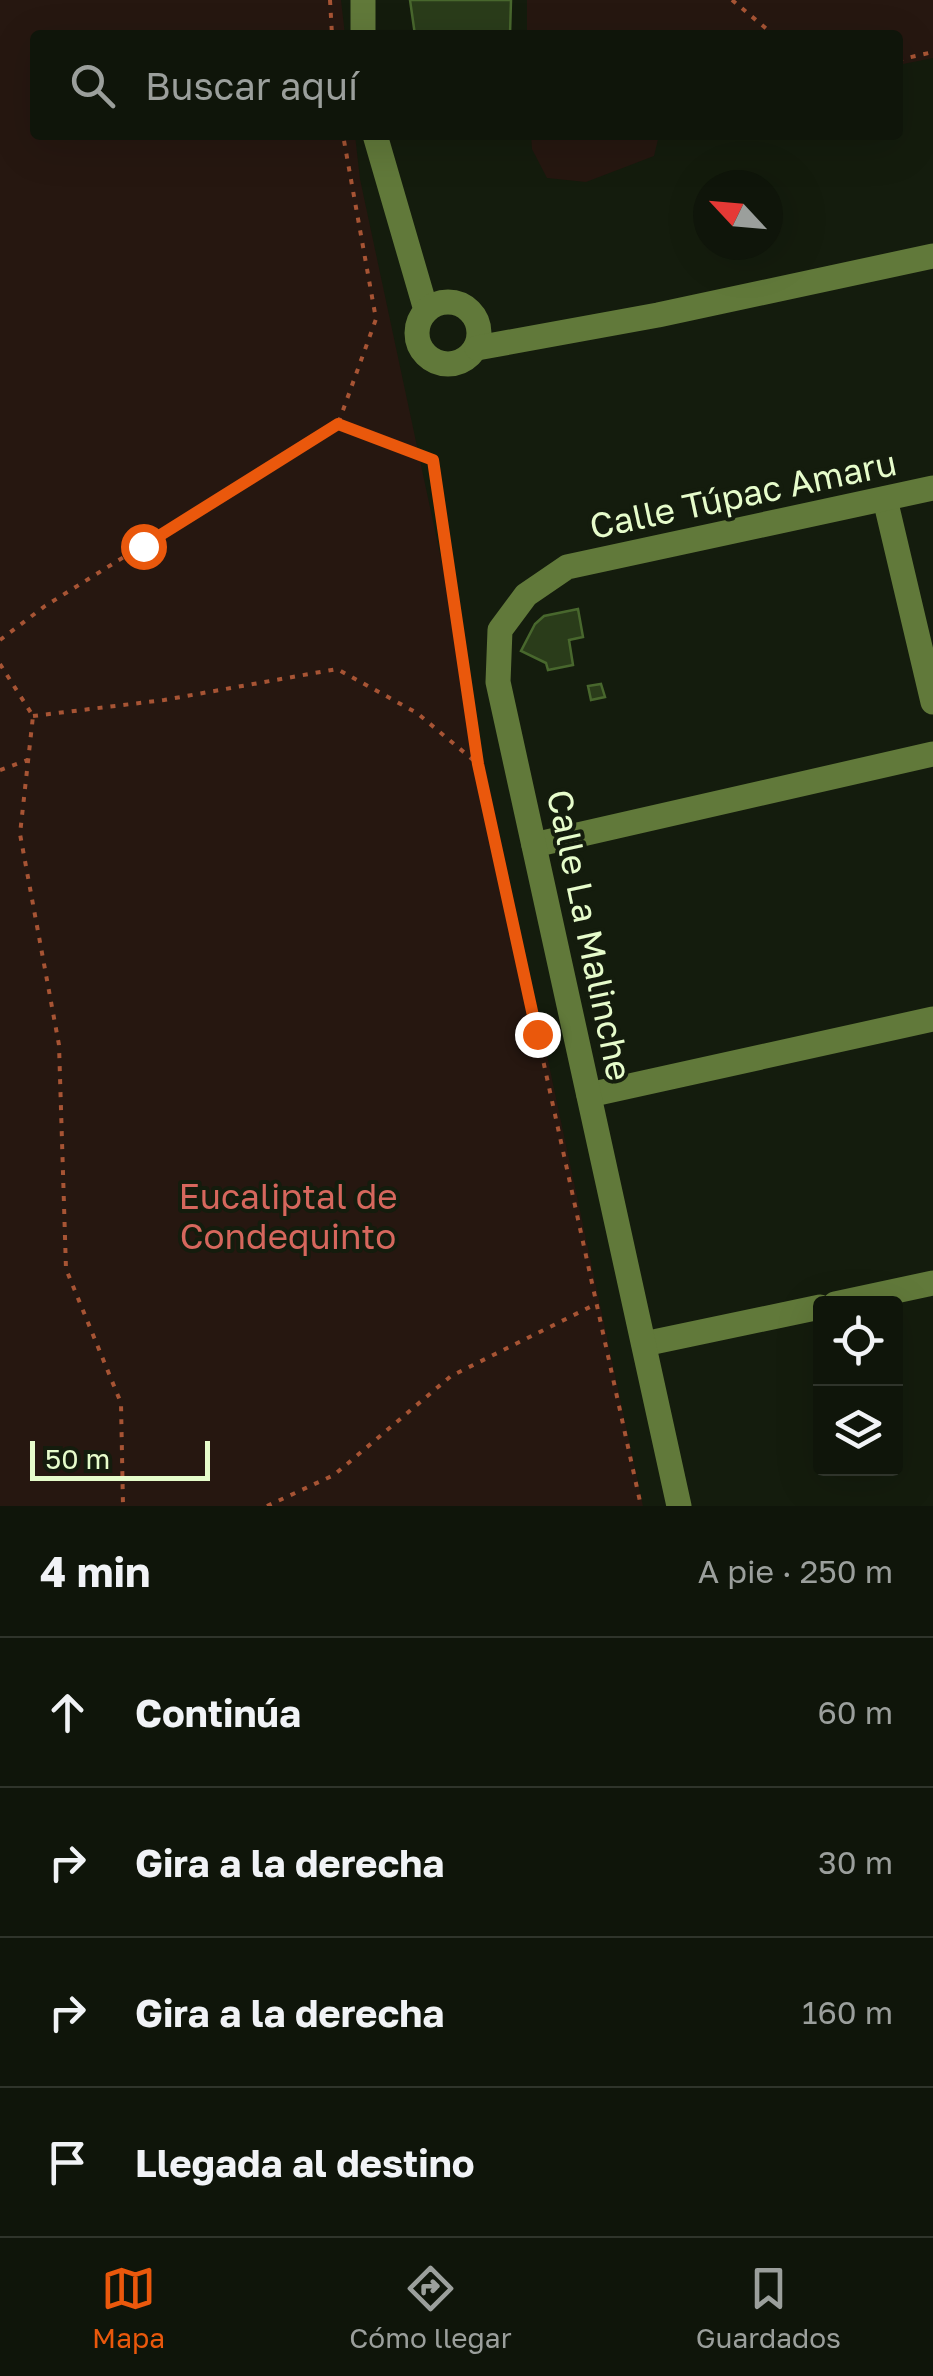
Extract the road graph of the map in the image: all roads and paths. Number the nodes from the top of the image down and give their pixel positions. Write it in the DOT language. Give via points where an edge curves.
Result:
graph roads {
  1 [pos="330,0"];
  2 [pos="363,0"];
  3 [pos="732,0"];
  4 [pos="332,30"];
  5 [pos="363,30"];
  6 [pos="768,30"];
  7 [pos="933,52"];
  8 [pos="903,59"];
  9 [pos="344,140"];
  10 [pos="376,140"];
  11 [pos="933,256"];
  12 [pos="426,310"];
  13 [pos="477,348"];
  14 [pos="338,424"];
  15 [pos="933,488"];
  16 [pos="885,499"];
  17 [pos="568,568"];
  18 [pos="0,640"];
  19 [pos="0,664"];
  20 [pos="933,702"];
  21 [pos="33,716"];
  22 [pos="933,754"];
  23 [pos="28,760"];
  24 [pos="478,764"];
  25 [pos="0,770"];
  26 [pos="534,845"];
  27 [pos="933,1020"];
  28 [pos="589,1095"];
  29 [pos="933,1283"];
  30 [pos="872,1296"];
  31 [pos="596,1304"];
  32 [pos="813,1308"];
  33 [pos="644,1344"];
  34 [pos="124,1506"];
  35 [pos="268,1506"];
  36 [pos="641,1506"];
  37 [pos="679,1506"];
  1 -- 4 [label="path"];
  2 -- 5 [label="street"];
  3 -- 6 [label="path"];
  7 -- 8 [label="path"];
  9 -- 14 [label="path" via="376,319"];
  10 -- 12 [label="street"];
  11 -- 13 [label="street"];
  12 -- 13 [label="street" via="446,301 468,307 480,326"];
  12 -- 13 [label="street" via="416,330 421,351 439,364 460,363"];
  14 -- 18 [label="path"];
  14 -- 24 [label="path" via="433,460"];
  15 -- 16 [label="street, Calle Túpac Amaru"];
  16 -- 17 [label="street, Calle Túpac Amaru"];
  16 -- 20 [label="street"];
  17 -- 26 [label="street, Calle La Malinche" via="526,595 500,630 498,682"];
  19 -- 21 [label="path"];
  21 -- 23 [label="path"];
  21 -- 24 [label="path" via="337,669 417,713"];
  22 -- 26 [label="street"];
  23 -- 25 [label="path"];
  23 -- 34 [label="path" via="20,834 59,1046 66,1269 121,1403"];
  24 -- 31 [label="path"];
  26 -- 28 [label="street, Calle La Malinche"];
  27 -- 28 [label="street"];
  28 -- 33 [label="street, Calle La Malinche"];
  29 -- 30 [label="street"];
  31 -- 35 [label="path" via="452,1376 334,1475"];
  31 -- 36 [label="path"];
  32 -- 33 [label="street"];
  33 -- 37 [label="street, Calle La Malinche"];
}
